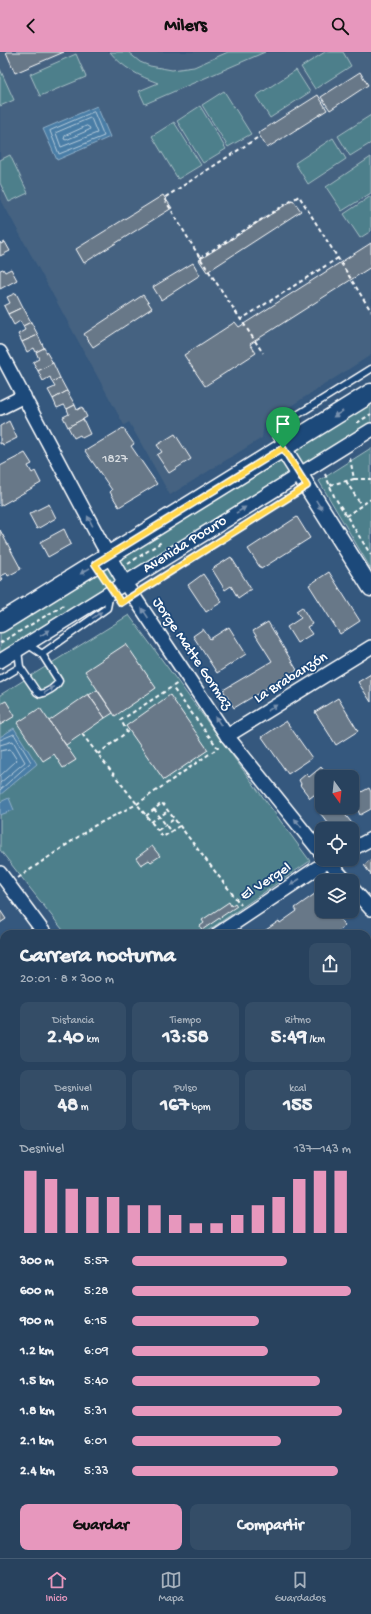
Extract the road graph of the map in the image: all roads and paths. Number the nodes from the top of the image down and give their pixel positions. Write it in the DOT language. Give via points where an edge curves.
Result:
graph roads {
  1 [pos="257,138"];
  2 [pos="200,258"];
  3 [pos="338,258"];
  4 [pos="371,311"];
  5 [pos="240,320"];
  6 [pos="0,352"];
  7 [pos="263,353"];
  8 [pos="371,369"];
  9 [pos="371,393"];
  10 [pos="24,396"];
  11 [pos="0,408"];
  12 [pos="371,430"];
  13 [pos="283,448"];
  14 [pos="356,454"];
  15 [pos="350,458"];
  16 [pos="344,462"];
  17 [pos="331,470"];
  18 [pos="325,474"];
  19 [pos="354,479"];
  20 [pos="371,479"];
  21 [pos="304,480"];
  22 [pos="346,481"];
  23 [pos="330,485"];
  24 [pos="371,499"];
  25 [pos="361,505"];
  26 [pos="346,516"];
  27 [pos="371,555"];
  28 [pos="109,556"];
  29 [pos="125,583"];
  30 [pos="371,588"];
  31 [pos="110,592"];
  32 [pos="134,595"];
  33 [pos="0,623"];
  34 [pos="23,647"];
  35 [pos="371,647"];
  36 [pos="42,654"];
  37 [pos="0,661"];
  38 [pos="20,666"];
  39 [pos="0,678"];
  40 [pos="179,682"];
  41 [pos="172,687"];
  42 [pos="82,734"];
  43 [pos="227,736"];
  44 [pos="98,754"];
  45 [pos="137,804"];
  46 [pos="154,809"];
  47 [pos="168,811"];
  48 [pos="146,816"];
  49 [pos="160,817"];
  50 [pos="174,819"];
  51 [pos="151,822"];
  52 [pos="165,825"];
  53 [pos="179,826"];
  54 [pos="158,830"];
  55 [pos="171,832"];
  56 [pos="371,839"];
  57 [pos="315,842"];
  58 [pos="359,845"];
  59 [pos="316,866"];
  60 [pos="334,866"];
  61 [pos="0,873"];
  62 [pos="341,874"];
  63 [pos="20,877"];
  64 [pos="359,896"];
  65 [pos="243,907"];
  66 [pos="371,909"];
  67 [pos="42,930"];
  68 [pos="224,930"];
  1 -- 2 [label="path" via="164,198"];
  2 -- 3 [label="path" via="299,196"];
  2 -- 5 [label="path"];
  3 -- 4 [label="path"];
  3 -- 5 [label="path"];
  5 -- 7 [label="path"];
  6 -- 10 [label="street, Jorge Matte Gormaz"];
  8 -- 13 [label="lane" via="278,427 276,435"];
  9 -- 13 [label="main road, Avenida Pocuro, one-way"];
  10 -- 11 [label="street"];
  28 -- 10 [label="street, Jorge Matte Gormaz, one-way"];
  12 -- 21 [label="street, Avenida Pocuro"];
  13 -- 21 [label="street"];
  13 -- 28 [label="main road, Avenida Pocuro"];
  14 -- 15 [label="path"];
  15 -- 16 [label="path"];
  15 -- 19 [label="path"];
  17 -- 18 [label="path"];
  18 -- 21 [label="path"];
  18 -- 23 [label="path"];
  19 -- 20 [label="path"];
  19 -- 22 [label="path"];
  29 -- 21 [label="street, Avenida Pocuro, one-way"];
  21 -- 30 [label="street, one-way"];
  21 -- 32 [label="path"];
  22 -- 23 [label="path"];
  22 -- 25 [label="path"];
  23 -- 26 [label="path"];
  24 -- 25 [label="path"];
  25 -- 26 [label="path"];
  26 -- 27 [label="path"];
  28 -- 29 [label="street, Jorge Matte Gormaz"];
  28 -- 33 [label="main road, Avenida Pocuro, one-way"];
  29 -- 31 [label="street, Avenida Pocuro"];
  29 -- 32 [label="street, Jorge Matte Gormaz"];
  34 -- 31 [label="street, Avenida Pocuro, one-way"];
  36 -- 31 [label="lane, one-way" via="106,608"];
  43 -- 32 [label="street, Jorge Matte Gormaz, one-way"];
  34 -- 36 [label="lane"];
  34 -- 37 [label="street, Avenida Pocuro"];
  34 -- 38 [label="lane"];
  43 -- 35 [label="street, La Brabanzón, one-way"];
  38 -- 36 [label="lane, one-way" via="37,692 44,694 59,681"];
  38 -- 39 [label="lane"];
  40 -- 41 [label="path"];
  41 -- 44 [label="path" via="121,720 127,732"];
  41 -- 45 [label="path" via="218,748"];
  42 -- 44 [label="path"];
  57 -- 43 [label="street, Jorge Matte Gormaz, one-way"];
  44 -- 45 [label="path"];
  45 -- 48 [label="path"];
  45 -- 63 [label="path" via="94,826"];
  46 -- 47 [label="path" via="162,803"];
  46 -- 48 [label="path"];
  46 -- 49 [label="path"];
  47 -- 49 [label="path"];
  47 -- 50 [label="path"];
  48 -- 51 [label="path"];
  49 -- 51 [label="path"];
  49 -- 52 [label="path"];
  50 -- 52 [label="path"];
  50 -- 53 [label="path"];
  51 -- 54 [label="path"];
  52 -- 54 [label="path"];
  52 -- 55 [label="path"];
  53 -- 55 [label="path"];
  53 -- 65 [label="path"];
  54 -- 55 [label="path" via="163,837"];
  56 -- 58 [label="street"];
  59 -- 68 [label="street, El Vergel, one-way"];
  60 -- 62 [label="street, Jorge Matte Gormaz"];
  61 -- 67 [label="street"];
  64 -- 66 [label="street"];
}
